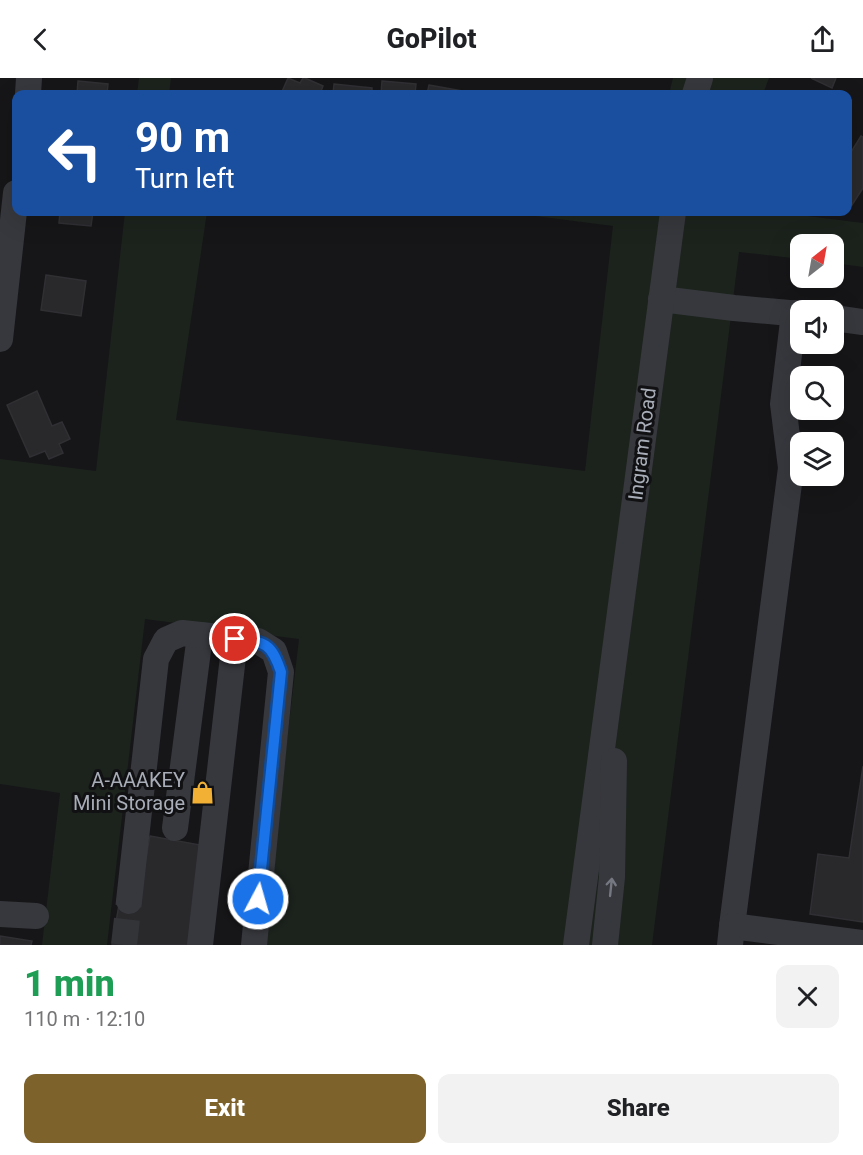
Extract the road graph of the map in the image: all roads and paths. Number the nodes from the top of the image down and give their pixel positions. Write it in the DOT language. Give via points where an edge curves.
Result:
graph roads {
  1 [pos="13,216"];
  2 [pos="672,216"];
  3 [pos="661,298"];
  4 [pos="790,312"];
  5 [pos="844,319"];
  6 [pos="863,322"];
  7 [pos="0,339"];
  8 [pos="791,354"];
  9 [pos="200,635"];
  10 [pos="235,639"];
  11 [pos="611,677"];
  12 [pos="138,824"];
  13 [pos="175,828"];
  14 [pos="213,833"];
  15 [pos="129,901"];
  16 [pos="0,914"];
  17 [pos="36,916"];
  18 [pos="731,935"];
  19 [pos="863,943"];
  20 [pos="200,945"];
  21 [pos="254,945"];
  22 [pos="576,945"];
  23 [pos="605,945"];
  1 -- 7 [label="street"];
  2 -- 3 [label="street, Ingram Road"];
  3 -- 4 [label="street"];
  3 -- 11 [label="street, Ingram Road"];
  5 -- 6 [label="street"];
  8 -- 18 [label="street" via="783,404 791,468"];
  9 -- 10 [label="street"];
  9 -- 12 [label="street" via="182,633 165,640 156,659"];
  9 -- 13 [label="street"];
  10 -- 14 [label="street"];
  10 -- 21 [label="street" via="258,641 274,651 281,672"];
  11 -- 22 [label="street, Ingram Road"];
  23 -- 11 [label="street, Ingram Road, one-way" via="613,838"];
  12 -- 13 [label="street"];
  12 -- 15 [label="street"];
  13 -- 14 [label="street"];
  14 -- 20 [label="street"];
  16 -- 17 [label="street"];
  18 -- 19 [label="street"];
}
